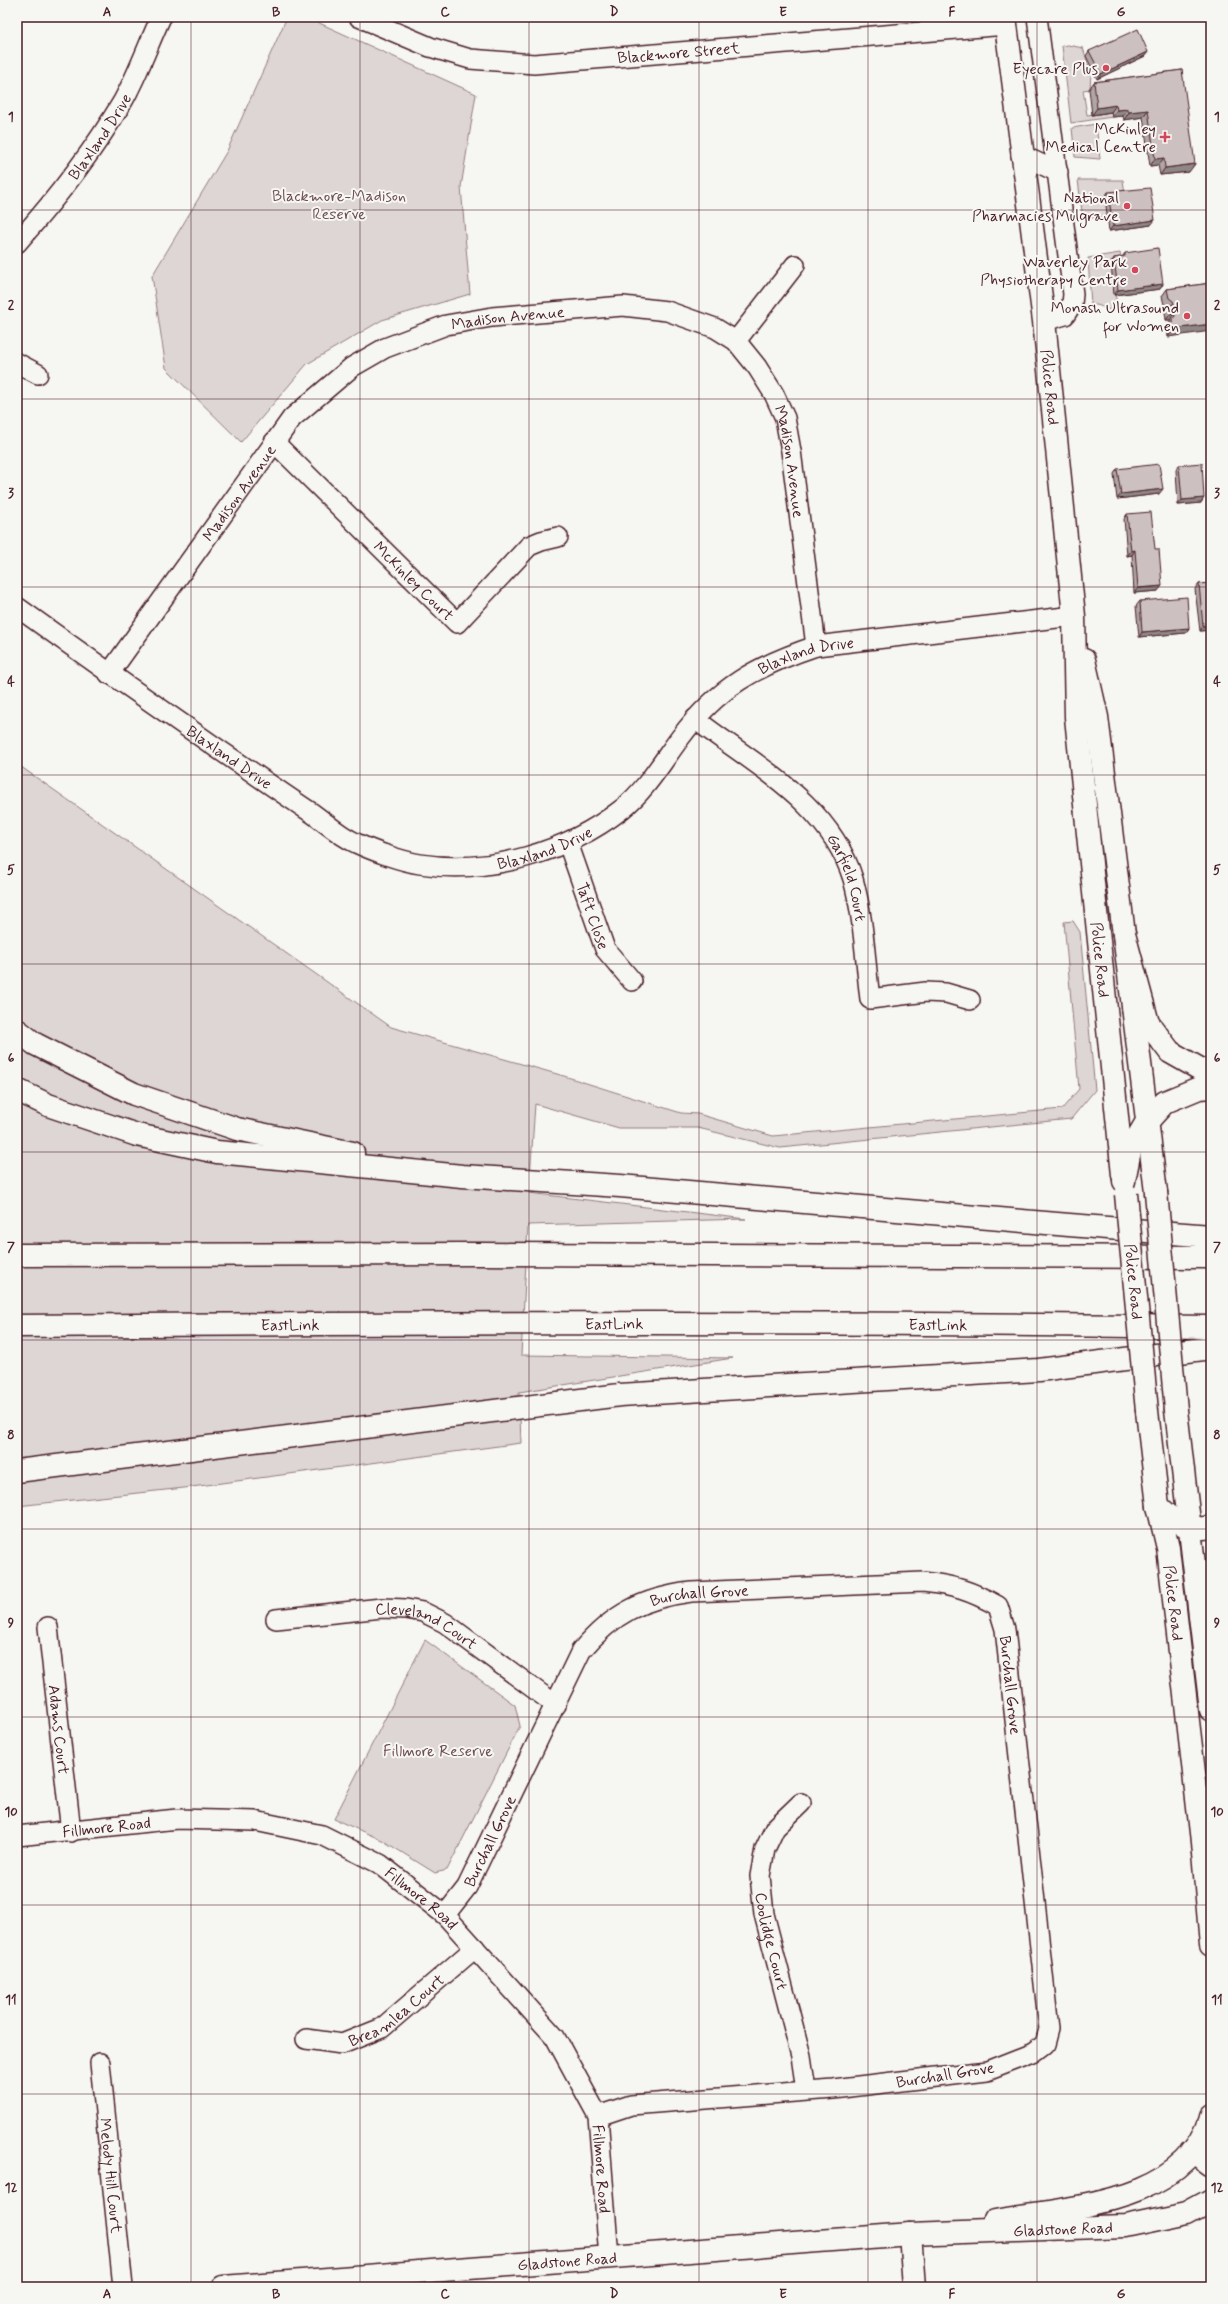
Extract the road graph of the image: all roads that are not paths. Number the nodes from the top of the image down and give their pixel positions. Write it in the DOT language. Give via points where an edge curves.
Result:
graph roads {
  1 [pos="161,17"];
  2 [pos="359,17"];
  3 [pos="1038,17"];
  4 [pos="1005,21"];
  5 [pos="1021,155"];
  6 [pos="1058,172"];
  7 [pos="17,243"];
  8 [pos="795,265"];
  9 [pos="1044,321"];
  10 [pos="736,341"];
  11 [pos="17,363"];
  12 [pos="38,374"];
  13 [pos="274,442"];
  14 [pos="558,537"];
  15 [pos="17,607"];
  16 [pos="1074,616"];
  17 [pos="816,646"];
  18 [pos="109,674"];
  19 [pos="694,719"];
  20 [pos="568,843"];
  21 [pos="1124,934"];
  22 [pos="632,981"];
  23 [pos="970,1000"];
  24 [pos="17,1030"];
  25 [pos="1211,1072"];
  26 [pos="1211,1087"];
  27 [pos="17,1090"];
  28 [pos="1146,1123"];
  29 [pos="462,1176"];
  30 [pos="1125,1187"];
  31 [pos="1211,1236"];
  32 [pos="17,1255"];
  33 [pos="1211,1256"];
  34 [pos="17,1326"];
  35 [pos="1211,1327"];
  36 [pos="1211,1348"];
  37 [pos="282,1437"];
  38 [pos="17,1456"];
  39 [pos="17,1471"];
  40 [pos="1158,1506"];
  41 [pos="1201,1528"];
  42 [pos="1211,1571"];
  43 [pos="1198,1598"];
  44 [pos="276,1619"];
  45 [pos="48,1627"];
  46 [pos="556,1705"];
  47 [pos="1211,1710"];
  48 [pos="801,1803"];
  49 [pos="71,1832"];
  50 [pos="17,1836"];
  51 [pos="445,1914"];
  52 [pos="1211,1946"];
  53 [pos="475,1948"];
  54 [pos="306,2039"];
  55 [pos="100,2063"];
  56 [pos="806,2090"];
  57 [pos="598,2116"];
  58 [pos="1211,2118"];
  59 [pos="1194,2150"];
  60 [pos="1211,2166"];
  61 [pos="1211,2200"];
  62 [pos="910,2234"];
  63 [pos="609,2258"];
  64 [pos="123,2287"];
  65 [pos="223,2287"];
  66 [pos="914,2287"];
  1 -- 7 [label="street, Blaxland Drive" via="124,99 97,143 54,201"];
  2 -- 4 [label="street, Blackmore Street" via="470,59 534,64"];
  3 -- 6 [label="street"];
  4 -- 5 [label="main road, Police Road"];
  5 -- 6 [label="street"];
  5 -- 9 [label="main road, Police Road"];
  6 -- 9 [label="street" via="1073,294 1072,304 1065,315"];
  8 -- 10 [label="street"];
  9 -- 16 [label="main road, Police Road"];
  10 -- 13 [label="street, Madison Avenue" via="715,328 685,316 653,308 623,306 446,325 385,348 352,367 292,418"];
  10 -- 17 [label="street, Madison Avenue" via="757,367 785,418"];
  11 -- 12 [label="street"];
  13 -- 14 [label="street, McKinley Court" via="457,623 530,546"];
  13 -- 18 [label="street, Madison Avenue"];
  15 -- 18 [label="street, Blaxland Drive"];
  16 -- 17 [label="street, Blaxland Drive"];
  16 -- 21 [label="main road, Police Road" via="1097,717"];
  16 -- 30 [label="main road, Police Road" via="1076,717"];
  17 -- 19 [label="street, Blaxland Drive" via="779,658 752,672 724,690"];
  18 -- 20 [label="street, Blaxland Drive" via="354,843 417,864 437,866 513,861"];
  19 -- 20 [label="street, Blaxland Drive" via="650,779 623,808"];
  19 -- 23 [label="street, Garfield Court" via="804,800 836,840 853,879 859,906 870,999 926,992 946,993"];
  20 -- 22 [label="street, Taft Close" via="605,949"];
  21 -- 25 [label="main road" via="1148,1023 1170,1052 1200,1069"];
  21 -- 28 [label="main road, Police Road"];
  24 -- 29 [label="main road" via="35,1044 134,1094 237,1129"];
  26 -- 28 [label="main road" via="1199,1088 1165,1102"];
  27 -- 29 [label="main road" via="48,1105 137,1135 217,1152"];
  28 -- 30 [label="main road" via="1130,1150"];
  28 -- 41 [label="main road, Police Road, bridge" via="1156,1192 1176,1410"];
  29 -- 31 [label="main road" via="620,1186"];
  30 -- 40 [label="main road, Police Road, bridge"];
  32 -- 33 [label="main road"];
  34 -- 35 [label="main road, EastLink" via="386,1323"];
  36 -- 37 [label="main road" via="1040,1370 620,1395"];
  37 -- 38 [label="main road"];
  37 -- 39 [label="main road"];
  40 -- 41 [label="main road" via="1173,1520"];
  40 -- 52 [label="main road, Police Road" via="1168,1548 1203,1851"];
  41 -- 43 [label="main road, Police Road"];
  42 -- 43 [label="main road"];
  43 -- 47 [label="main road, Police Road"];
  44 -- 46 [label="street, Cleveland Court" via="382,1608 422,1612 445,1623"];
  45 -- 49 [label="street, Adams Court"];
  46 -- 51 [label="street, Burchall Grove" via="467,1887"];
  46 -- 56 [label="street, Burchall Grove" via="581,1651 597,1632 622,1613 663,1595 922,1582 944,1584 975,1593 998,1606 1006,1629 1049,2029 1046,2044 1033,2053 986,2071"];
  48 -- 56 [label="street, Coolidge Court" via="775,1828 765,1849 760,1876 764,1914 801,2056"];
  49 -- 50 [label="street, Fillmore Road"];
  49 -- 51 [label="street, Fillmore Road" via="177,1819 255,1821 322,1835 380,1864"];
  51 -- 53 [label="street, Fillmore Road"];
  53 -- 54 [label="street, Breamlea Court" via="382,2028 342,2044"];
  53 -- 57 [label="street, Fillmore Road" via="556,2037"];
  55 -- 64 [label="street, Melody Hill Court"];
  56 -- 57 [label="street, Burchall Grove" via="631,2105"];
  57 -- 63 [label="street, Fillmore Road"];
  58 -- 59 [label="main road" via="1208,2128"];
  59 -- 60 [label="main road"];
  59 -- 62 [label="main road, Gladstone Road" via="1156,2182 1119,2198"];
  61 -- 62 [label="main road, Gladstone Road" via="1187,2213 1125,2226"];
  62 -- 63 [label="main road, Gladstone Road"];
  62 -- 66 [label="main road"];
  63 -- 65 [label="main road, Gladstone Road"];
}
